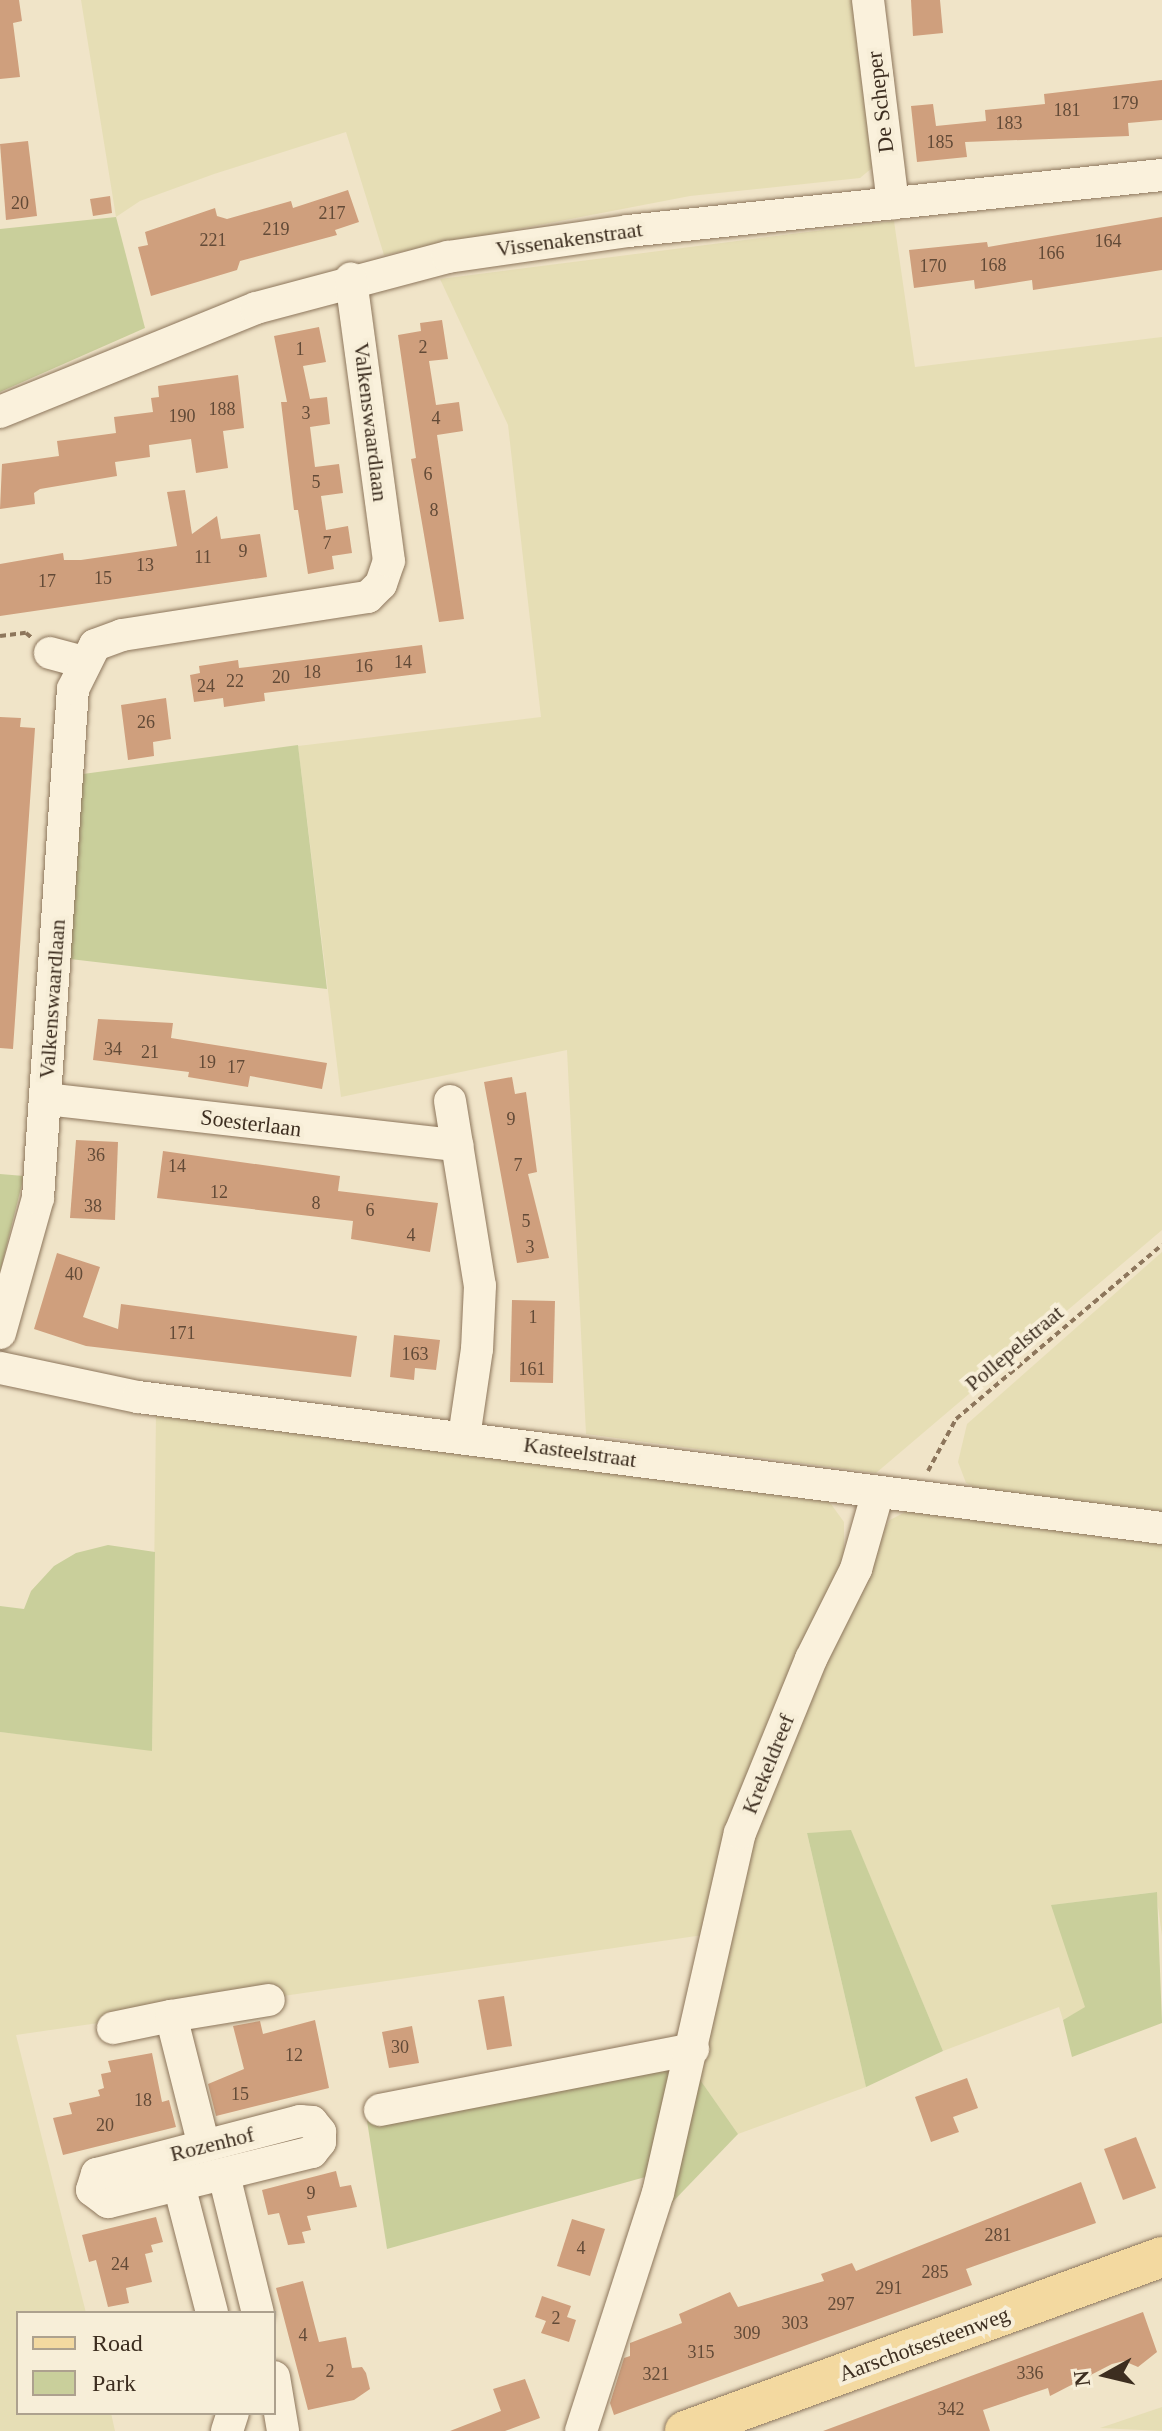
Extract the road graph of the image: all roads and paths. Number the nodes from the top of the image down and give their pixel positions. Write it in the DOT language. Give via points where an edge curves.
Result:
graph roads {
  1 [pos="868,0"];
  2 [pos="1162,175"];
  3 [pos="893,203"];
  4 [pos="351,279"];
  5 [pos="0,412"];
  6 [pos="50,653"];
  7 [pos="84,662"];
  8 [pos="45,1099"];
  9 [pos="450,1101"];
  10 [pos="457,1145"];
  11 [pos="1162,1245"];
  12 [pos="0,1333"];
  13 [pos="0,1368"];
  14 [pos="464,1437"];
  15 [pos="878,1492"];
  16 [pos="919,1499"];
  17 [pos="1162,1528"];
  18 [pos="269,2000"];
  19 [pos="171,2016"];
  20 [pos="113,2028"];
  21 [pos="693,2049"];
  22 [pos="380,2110"];
  23 [pos="204,2146"];
  24 [pos="224,2175"];
  25 [pos="179,2185"];
  26 [pos="1162,2257"];
  27 [pos="211,2311"];
  28 [pos="258,2311"];
  29 [pos="276,2389"];
  30 [pos="283,2431"];
  31 [pos="581,2431"];
  32 [pos="685,2431"];
  1 -- 3 [label="street, De Scheper"];
  2 -- 3 [label="street, Vissenakenstraat"];
  3 -- 4 [label="street, Vissenakenstraat" via="532,242"];
  4 -- 5 [label="street, Vissenakenstraat" via="183,334"];
  4 -- 7 [label="street, Valkenswaardlaan" via="389,561 381,584 368,597 122,635 95,645"];
  6 -- 7 [label="street"];
  7 -- 8 [label="street, Valkenswaardlaan" via="73,689"];
  8 -- 10 [label="street, Soesterlaan"];
  8 -- 12 [label="street, Valkenswaardlaan" via="38,1198"];
  9 -- 10 [label="street"];
  10 -- 14 [label="street" via="480,1286"];
  11 -- 16 [label="path, Pollepelstraat" via="956,1419 933,1452"];
  13 -- 14 [label="street, Kasteelstraat" via="138,1397"];
  14 -- 15 [label="street, Kasteelstraat"];
  15 -- 16 [label="street, Kasteelstraat"];
  15 -- 21 [label="street, Krekeldreef" via="856,1569 811,1659 740,1833"];
  16 -- 17 [label="street, Kasteelstraat"];
  18 -- 19 [label="street"];
  19 -- 20 [label="street"];
  19 -- 23 [label="street"];
  21 -- 22 [label="street"];
  21 -- 31 [label="street, Krekeldreef" via="658,2193"];
  23 -- 24 [label="street, Rozenhof" via="300,2121 312,2122 320,2132 312,2152"];
  23 -- 25 [label="street, Rozenhof" via="97,2174 92,2190 108,2202"];
  24 -- 25 [label="street, Rozenhof"];
  24 -- 28 [label="street, Rozenhof"];
  25 -- 27 [label="street, Rozenhof"];
  26 -- 32 [label="main road, Aarschotsesteenweg"];
  29 -- 30 [label="street"];
}
